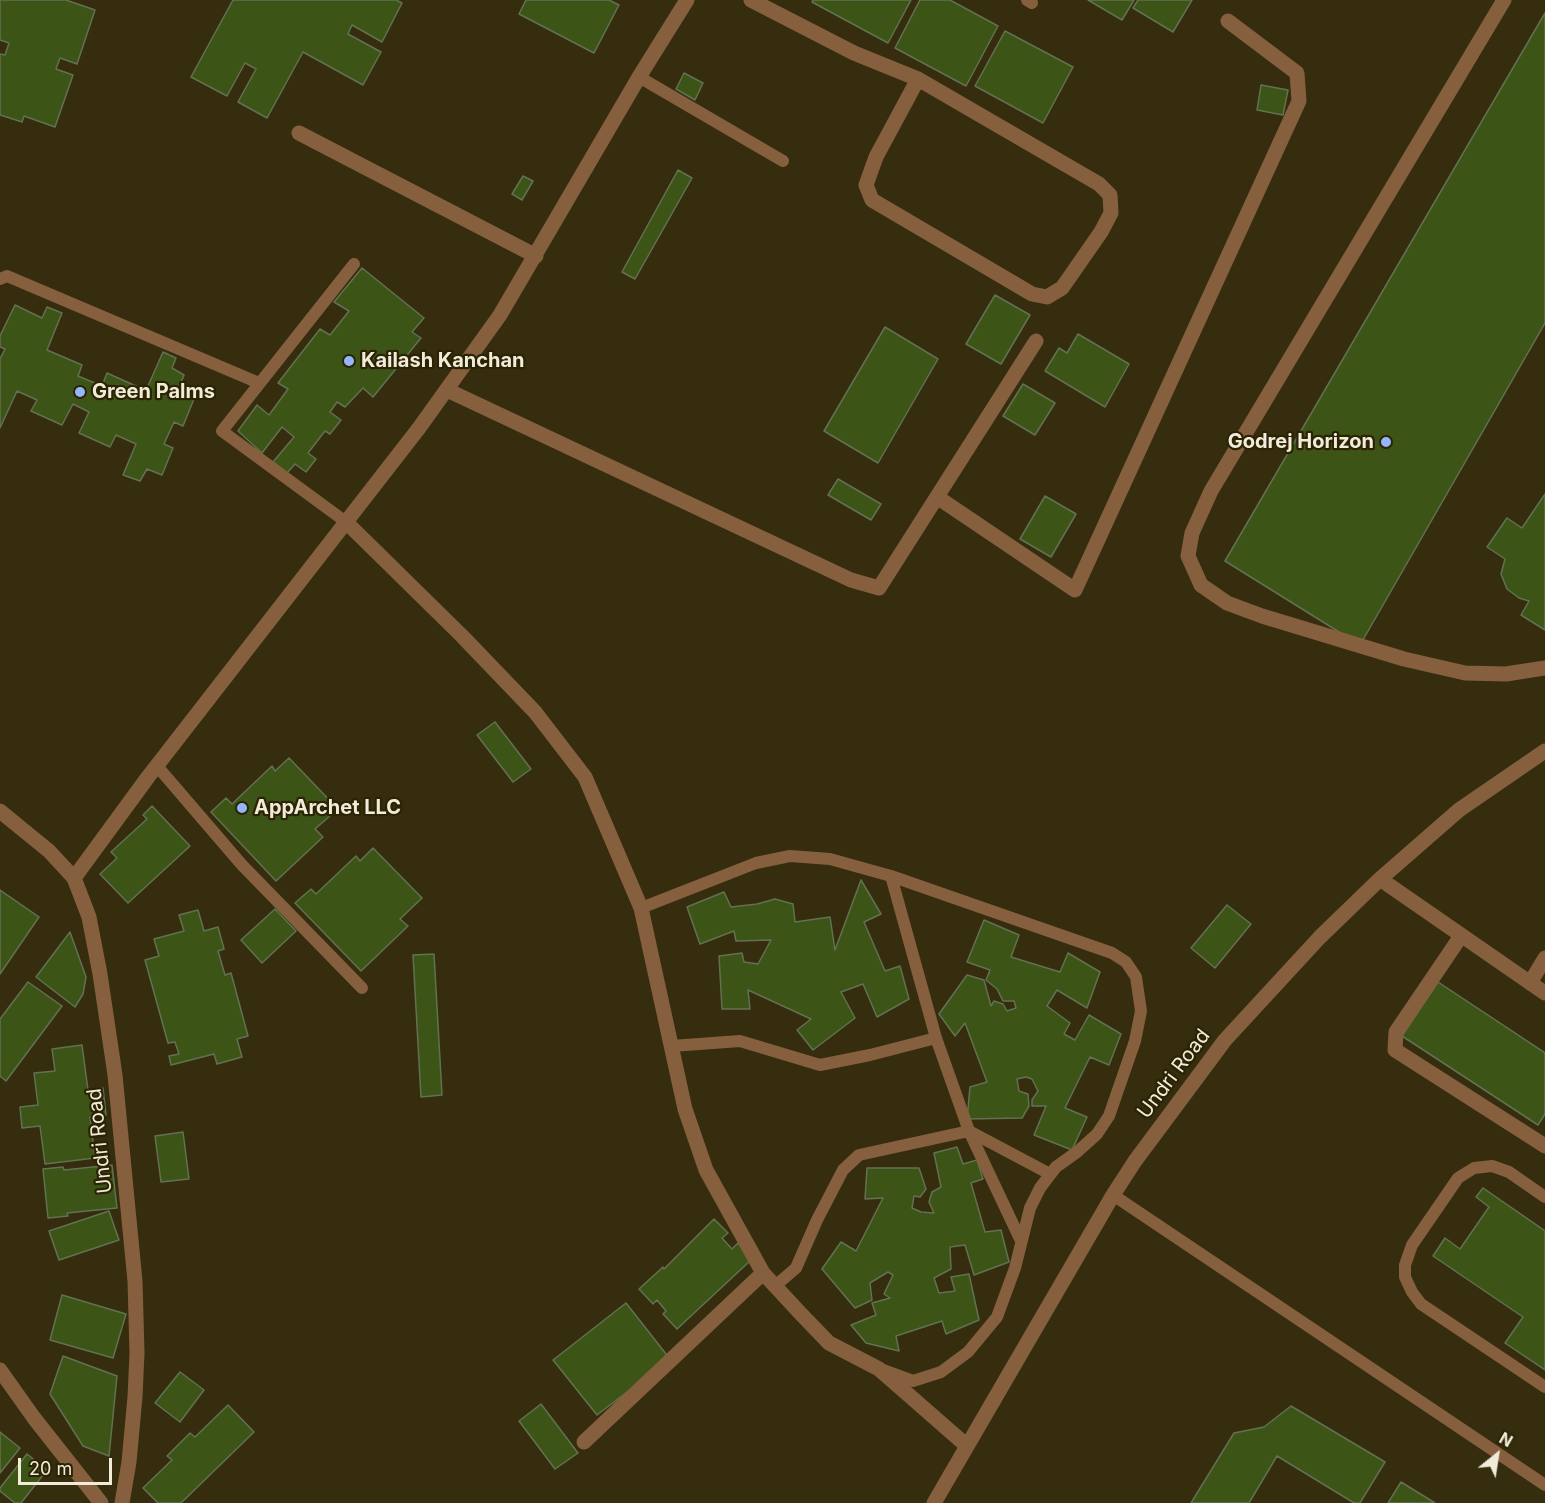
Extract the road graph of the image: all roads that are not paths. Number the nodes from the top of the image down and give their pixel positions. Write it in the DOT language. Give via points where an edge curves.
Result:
graph roads {
  1 [pos="687,0"];
  2 [pos="751,0"];
  3 [pos="1504,0"];
  4 [pos="1228,21"];
  5 [pos="639,77"];
  6 [pos="918,79"];
  7 [pos="299,133"];
  8 [pos="783,161"];
  9 [pos="536,256"];
  10 [pos="354,264"];
  11 [pos="0,279"];
  12 [pos="1036,341"];
  13 [pos="259,383"];
  14 [pos="447,390"];
  15 [pos="937,497"];
  16 [pos="346,522"];
  17 [pos="1545,668"];
  18 [pos="1545,751"];
  19 [pos="157,766"];
  20 [pos="0,811"];
  21 [pos="891,876"];
  22 [pos="74,878"];
  23 [pos="1380,879"];
  24 [pos="641,908"];
  25 [pos="1461,936"];
  26 [pos="1543,964"];
  27 [pos="1530,983"];
  28 [pos="362,988"];
  29 [pos="1545,993"];
  30 [pos="936,1038"];
  31 [pos="672,1046"];
  32 [pos="969,1131"];
  33 [pos="1545,1146"];
  34 [pos="1050,1174"];
  35 [pos="1113,1195"];
  36 [pos="1545,1197"];
  37 [pos="1022,1241"];
  38 [pos="763,1273"];
  39 [pos="775,1286"];
  40 [pos="879,1369"];
  41 [pos="0,1370"];
  42 [pos="1545,1387"];
  43 [pos="584,1442"];
  44 [pos="967,1446"];
  45 [pos="1545,1485"];
  46 [pos="101,1503"];
  47 [pos="123,1503"];
  48 [pos="934,1503"];
  1 -- 5 [label="street"];
  2 -- 6 [label="street" via="854,53"];
  3 -- 17 [label="street" via="1211,491 1192,533 1188,556 1201,585 1227,603 1273,619 1404,659 1465,673 1506,674"];
  4 -- 15 [label="street" via="1297,73 1299,101 1076,590"];
  5 -- 8 [label="lane"];
  5 -- 9 [label="street"];
  6 -- 6 [label="street" via="1099,184 1110,195 1111,213 1062,288 1047,297 1032,294 872,200 866,185 876,157"];
  7 -- 9 [label="street"];
  9 -- 14 [label="street"];
  10 -- 13 [label="lane"];
  11 -- 13 [label="lane" via="7,276"];
  12 -- 15 [label="street"];
  13 -- 16 [label="lane" via="222,431"];
  14 -- 15 [label="street" via="850,580 879,588"];
  14 -- 16 [label="street"];
  16 -- 19 [label="street"];
  16 -- 24 [label="street" via="535,712 585,777"];
  18 -- 23 [label="street, Undri Road" via="1459,810"];
  19 -- 22 [label="street"];
  19 -- 28 [label="lane" via="242,865"];
  20 -- 22 [label="street, Undri Road" via="49,851"];
  21 -- 24 [label="lane" via="830,859 789,856 756,863"];
  21 -- 30 [label="lane"];
  21 -- 34 [label="lane" via="1112,953 1126,962 1136,977 1141,1011 1135,1041 1109,1116 1097,1134"];
  22 -- 47 [label="street, Undri Road" via="89,917 102,985 133,1250 137,1353"];
  23 -- 25 [label="street"];
  23 -- 35 [label="street, Undri Road" via="1224,1040"];
  24 -- 31 [label="street"];
  25 -- 27 [label="street"];
  25 -- 33 [label="street" via="1396,1032 1395,1050"];
  26 -- 27 [label="street"];
  27 -- 29 [label="street"];
  30 -- 31 [label="lane" via="820,1065 740,1041"];
  30 -- 32 [label="lane"];
  31 -- 38 [label="street" via="685,1109 706,1170"];
  32 -- 34 [label="lane"];
  32 -- 37 [label="lane"];
  32 -- 39 [label="lane" via="859,1155 843,1170 796,1268"];
  34 -- 37 [label="lane" via="1030,1208"];
  35 -- 44 [label="street, Undri Road"];
  35 -- 45 [label="lane"];
  36 -- 42 [label="lane" via="1509,1172 1492,1166 1474,1168 1458,1178 1412,1245 1405,1277 1421,1304"];
  37 -- 40 [label="lane" via="997,1317 968,1352 941,1372 913,1381"];
  38 -- 39 [label="street"];
  38 -- 43 [label="street"];
  39 -- 40 [label="street" via="829,1343"];
  40 -- 44 [label="street"];
  41 -- 46 [label="street"];
  44 -- 48 [label="street, Undri Road"];
}
